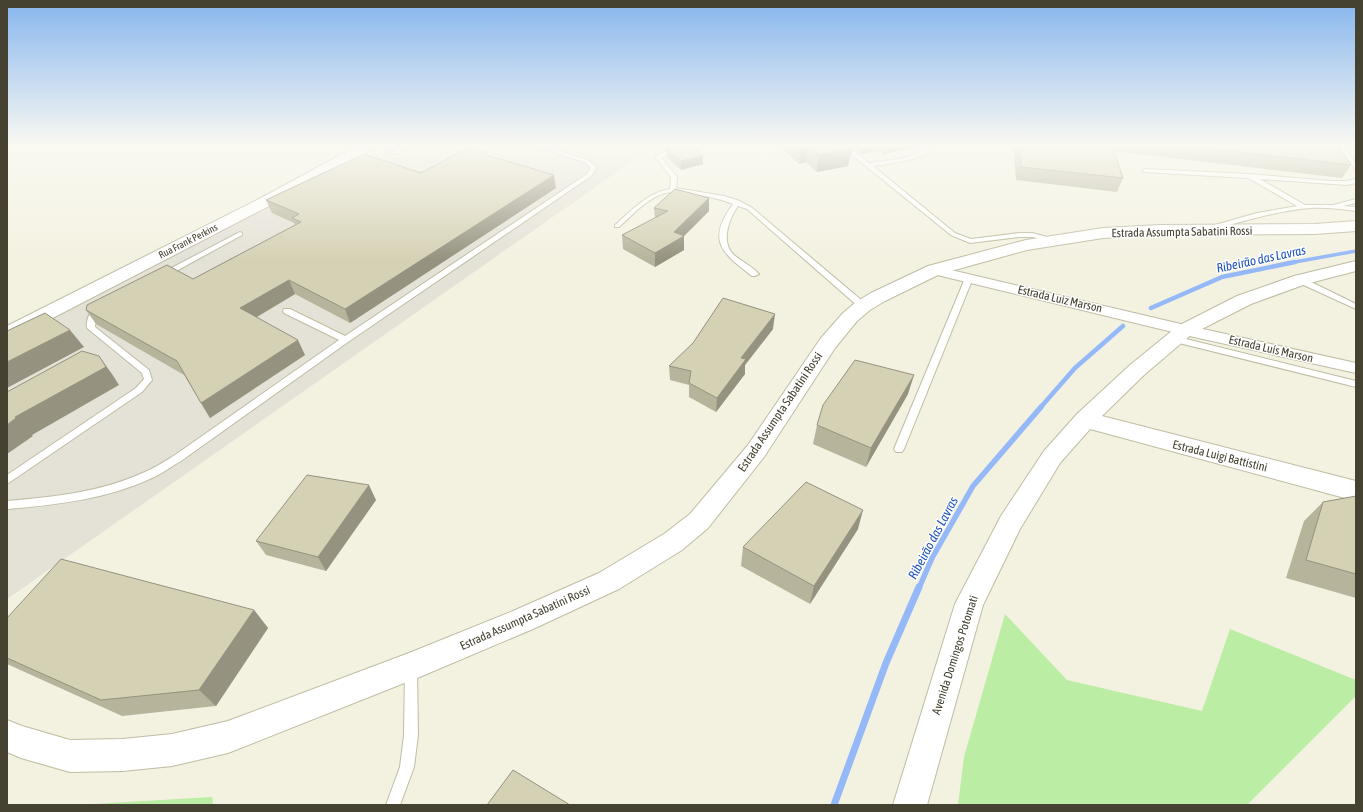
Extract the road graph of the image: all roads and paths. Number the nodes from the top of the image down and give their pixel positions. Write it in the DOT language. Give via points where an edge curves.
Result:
graph roads {
  1 [pos="298,184"];
  2 [pos="576,184"];
  3 [pos="673,184"];
  4 [pos="891,184"];
  5 [pos="1263,184"];
  6 [pos="673,190"];
  7 [pos="738,202"];
  8 [pos="1356,202"];
  9 [pos="1330,206"];
  10 [pos="1304,207"];
  11 [pos="1356,209"];
  12 [pos="617,226"];
  13 [pos="1356,226"];
  14 [pos="1201,230"];
  15 [pos="240,234"];
  16 [pos="1053,240"];
  17 [pos="1356,266"];
  18 [pos="934,270"];
  19 [pos="755,274"];
  20 [pos="157,278"];
  21 [pos="969,278"];
  22 [pos="1300,280"];
  23 [pos="108,304"];
  24 [pos="863,306"];
  25 [pos="1356,307"];
  26 [pos="287,311"];
  27 [pos="7,334"];
  28 [pos="1180,335"];
  29 [pos="345,340"];
  30 [pos="1356,368"];
  31 [pos="1356,384"];
  32 [pos="1085,420"];
  33 [pos="899,449"];
  34 [pos="7,480"];
  35 [pos="1356,490"];
  36 [pos="7,505"];
  37 [pos="411,666"];
  38 [pos="7,736"];
  39 [pos="393,805"];
  40 [pos="910,805"];
  1 -- 27 [label="street, Rua Frank Perkins"];
  2 -- 29 [label="lane"];
  3 -- 6 [label="lane"];
  4 -- 16 [label="lane" via="962,239 970,241 1032,235"];
  5 -- 10 [label="lane"];
  6 -- 7 [label="lane" via="704,193"];
  6 -- 12 [label="lane" via="648,199"];
  7 -- 19 [label="lane" via="725,224 724,246 729,255"];
  7 -- 24 [label="lane" via="750,208"];
  8 -- 9 [label="lane"];
  9 -- 10 [label="lane"];
  9 -- 11 [label="lane"];
  10 -- 14 [label="lane" via="1276,211"];
  13 -- 14 [label="street, Estrada Assumpta Sabatini Rossi"];
  14 -- 16 [label="street, Estrada Assumpta Sabatini Rossi" via="1103,233"];
  15 -- 20 [label="lane"];
  16 -- 18 [label="street, Estrada Assumpta Sabatini Rossi" via="985,255"];
  17 -- 22 [label="street, Avenida Domingos Potomati"];
  18 -- 21 [label="street, Estrada Luiz Marson"];
  18 -- 24 [label="street, Estrada Assumpta Sabatini Rossi"];
  21 -- 28 [label="street, Estrada Luiz Marson"];
  21 -- 33 [label="lane"];
  22 -- 25 [label="lane"];
  22 -- 28 [label="street, Avenida Domingos Potomati" via="1244,300"];
  23 -- 34 [label="lane" via="91,316 91,328 146,372 148,380 145,385 89,425"];
  24 -- 37 [label="street, Estrada Assumpta Sabatini Rossi" via="828,343 756,451 699,521 672,542 609,580 523,620"];
  26 -- 29 [label="lane"];
  28 -- 30 [label="street, Estrada Luís Marson"];
  28 -- 31 [label="lane"];
  28 -- 32 [label="street, Avenida Domingos Potomati" via="1137,370"];
  29 -- 36 [label="lane" via="178,458 149,475 67,499"];
  32 -- 35 [label="street, Estrada Luigi Battistini"];
  32 -- 40 [label="street, Avenida Domingos Potomati" via="1052,457 1010,523 969,604"];
  37 -- 38 [label="street, Estrada Assumpta Sabatini Rossi" via="228,737 172,750 123,755 70,756"];
  37 -- 39 [label="lane" via="411,735 407,767"];
}
